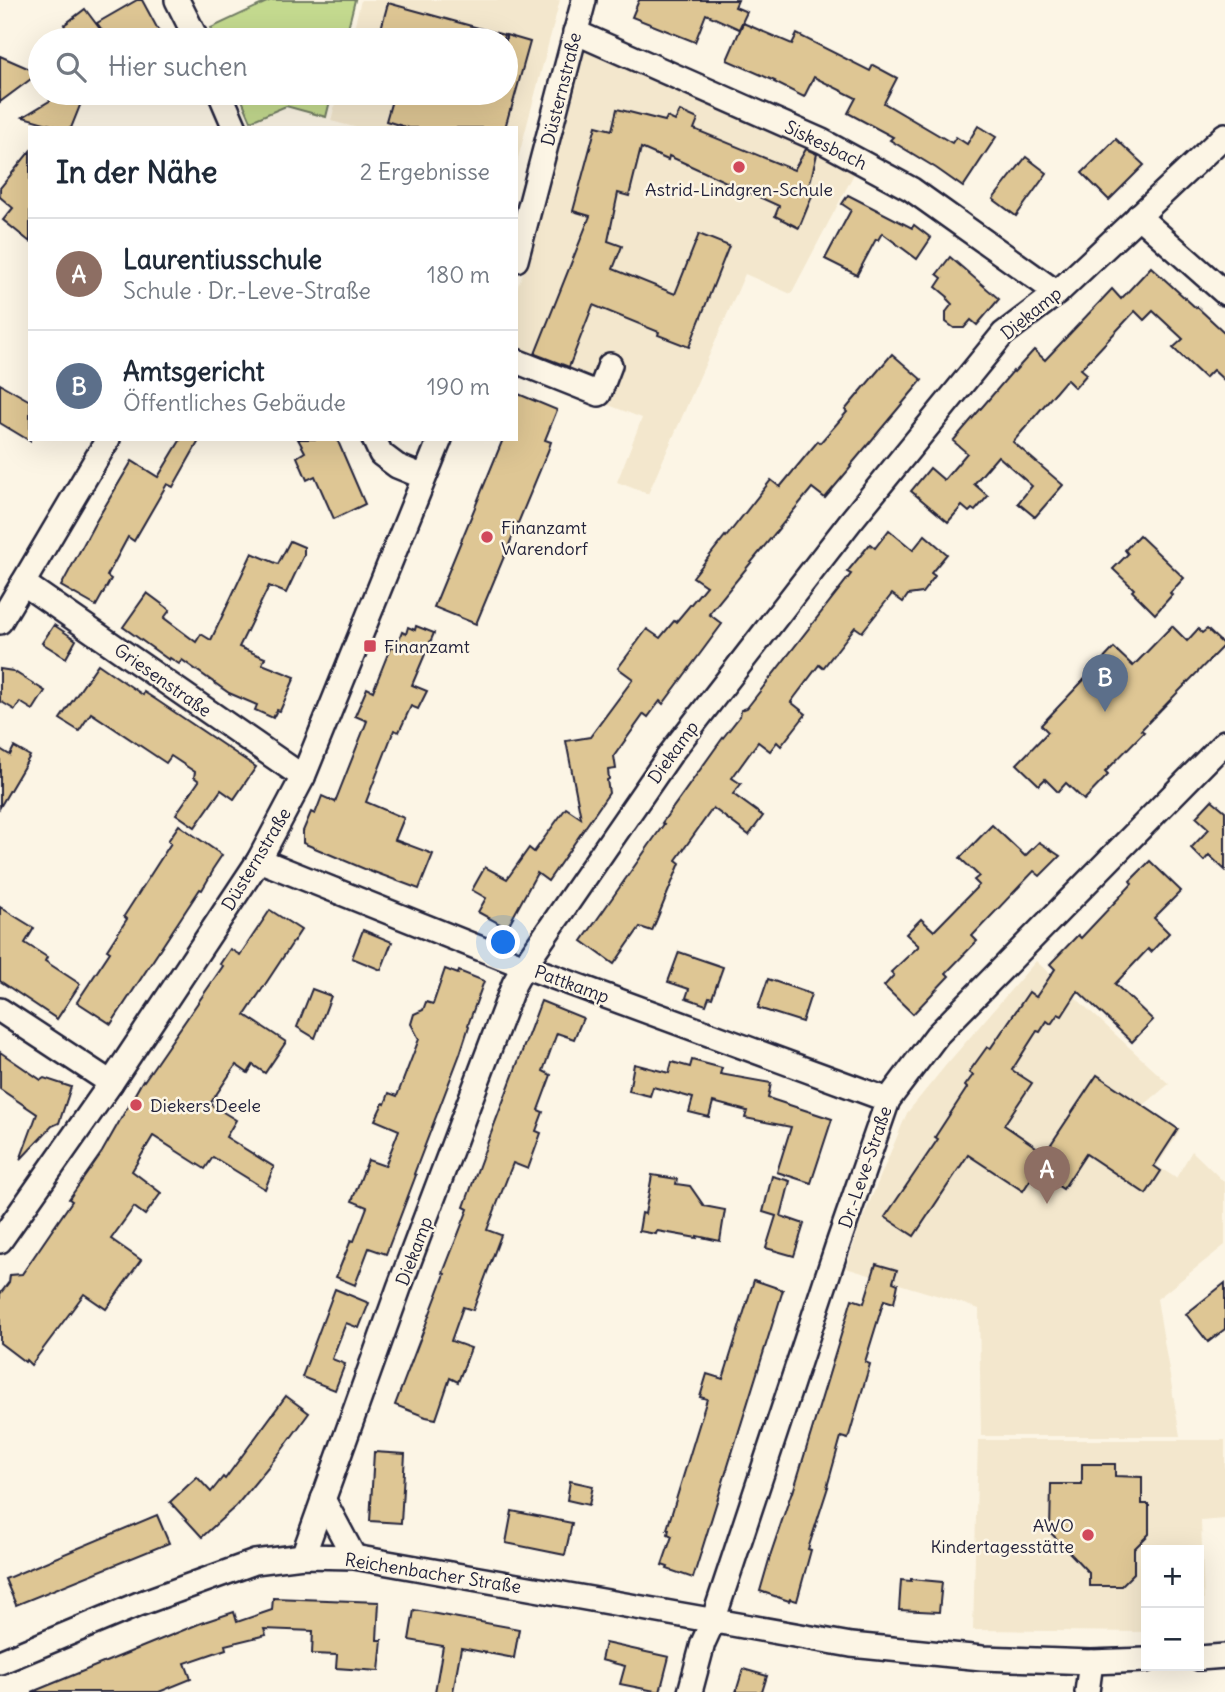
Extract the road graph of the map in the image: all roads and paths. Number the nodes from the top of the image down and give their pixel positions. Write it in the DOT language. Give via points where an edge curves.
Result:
graph roads {
  1 [pos="177,0"];
  2 [pos="584,0"];
  3 [pos="191,28"];
  4 [pos="575,32"];
  5 [pos="225,105"];
  6 [pos="234,126"];
  7 [pos="1225,135"];
  8 [pos="1138,216"];
  9 [pos="518,255"];
  10 [pos="1057,293"];
  11 [pos="1225,293"];
  12 [pos="518,362"];
  13 [pos="610,365"];
  14 [pos="107,441"];
  15 [pos="375,441"];
  16 [pos="439,441"];
  17 [pos="424,477"];
  18 [pos="23,583"];
  19 [pos="0,622"];
  20 [pos="1225,742"];
  21 [pos="303,777"];
  22 [pos="259,860"];
  23 [pos="524,966"];
  24 [pos="0,1010"];
  25 [pos="111,1083"];
  26 [pos="888,1100"];
  27 [pos="0,1241"];
  28 [pos="323,1499"];
  29 [pos="303,1556"];
  30 [pos="354,1557"];
  31 [pos="713,1621"];
  32 [pos="1225,1656"];
  33 [pos="1204,1658"];
  34 [pos="1141,1660"];
  35 [pos="0,1662"];
  36 [pos="1091,1662"];
  37 [pos="690,1692"];
  38 [pos="1087,1692"];
  1 -- 3 [label="street"];
  2 -- 4 [label="street, Düsternstraße"];
  4 -- 9 [label="street, Düsternstraße"];
  4 -- 10 [label="street, Siskesbach" via="822,141 911,189"];
  5 -- 6 [label="street"];
  7 -- 8 [label="street, Diekamp"];
  8 -- 10 [label="street, Diekamp"];
  8 -- 11 [label="street"];
  10 -- 23 [label="street, Diekamp" via="1003,334 850,522 671,753"];
  12 -- 13 [label="street" via="599,394"];
  14 -- 18 [label="street"];
  15 -- 17 [label="street" via="381,454 397,466"];
  16 -- 17 [label="street, Düsternstraße"];
  17 -- 21 [label="street, Düsternstraße"];
  18 -- 19 [label="street"];
  18 -- 21 [label="street, Griesenstraße"];
  20 -- 26 [label="street, Dr.-Leve-Straße" via="937,1035"];
  21 -- 22 [label="street, Düsternstraße"];
  22 -- 23 [label="street, Pattkamp"];
  22 -- 25 [label="street, Düsternstraße"];
  23 -- 26 [label="street, Pattkamp"];
  23 -- 28 [label="street, Diekamp"];
  24 -- 25 [label="street"];
  25 -- 27 [label="street, Düsternstraße"];
  26 -- 31 [label="street, Dr.-Leve-Straße"];
  28 -- 29 [label="street, Diekamp"];
  28 -- 30 [label="street"];
  29 -- 30 [label="street, Reichenbacher Straße"];
  29 -- 35 [label="street, Reichenbacher Straße" via="255,1562"];
  30 -- 31 [label="street, Reichenbacher Straße"];
  31 -- 36 [label="street, Reichenbacher Straße" via="851,1645 982,1658"];
  31 -- 37 [label="street"];
  32 -- 33 [label="street"];
  34 -- 36 [label="street, Reichenbacher Straße"];
  36 -- 38 [label="street"];
}
